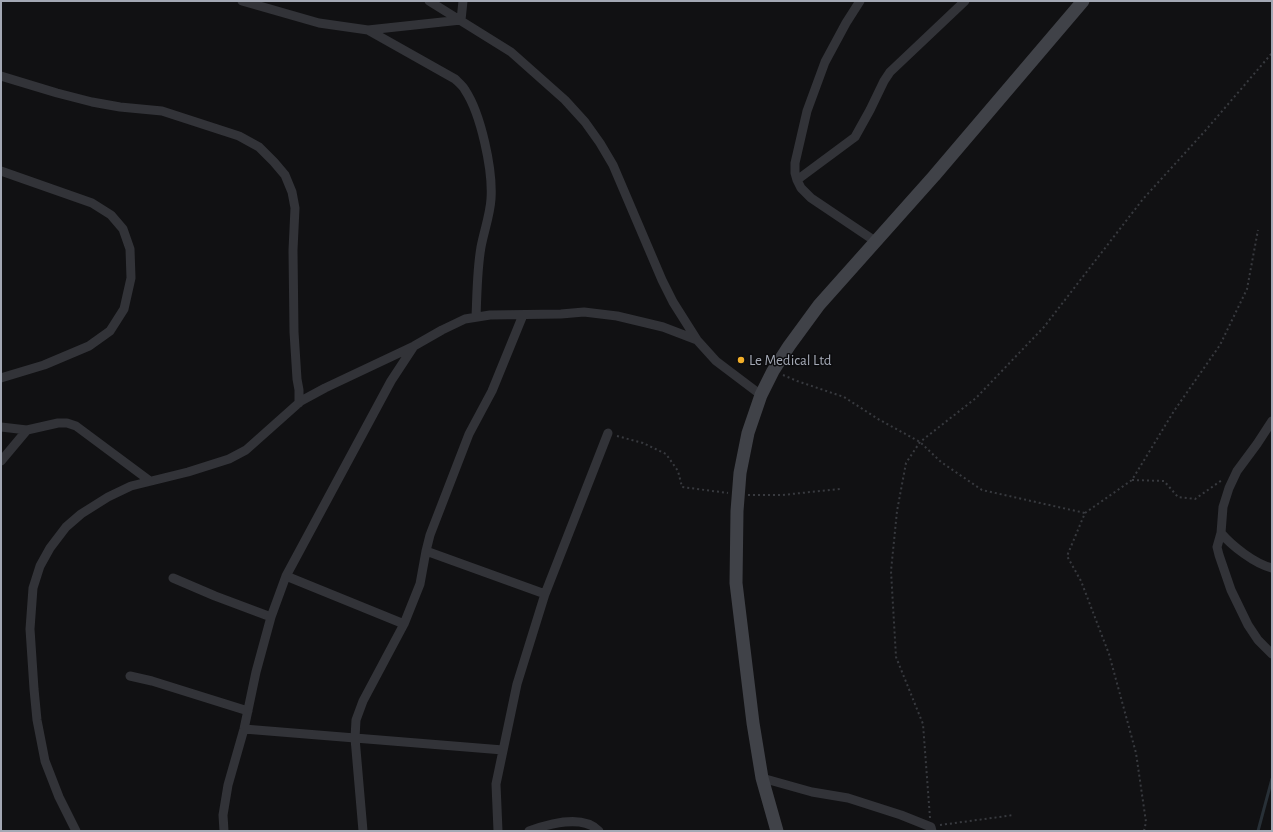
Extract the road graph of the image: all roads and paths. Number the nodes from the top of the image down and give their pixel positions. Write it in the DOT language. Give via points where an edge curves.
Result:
graph roads {
  1 [pos="242,1"];
  2 [pos="429,1"];
  3 [pos="463,1"];
  4 [pos="860,1"];
  5 [pos="965,1"];
  6 [pos="1083,1"];
  7 [pos="461,20"];
  8 [pos="368,30"];
  9 [pos="1272,53"];
  10 [pos="1,76"];
  11 [pos="1,170"];
  12 [pos="796,180"];
  13 [pos="1258,230"];
  14 [pos="875,241"];
  15 [pos="523,315"];
  16 [pos="476,317"];
  17 [pos="697,340"];
  18 [pos="414,346"];
  19 [pos="773,371"];
  20 [pos="1,378"];
  21 [pos="761,395"];
  22 [pos="299,403"];
  23 [pos="1272,421"];
  24 [pos="1,427"];
  25 [pos="26,430"];
  26 [pos="608,433"];
  27 [pos="920,442"];
  28 [pos="1,461"];
  29 [pos="1237,471"];
  30 [pos="1132,480"];
  31 [pos="150,481"];
  32 [pos="840,490"];
  33 [pos="738,495"];
  34 [pos="1085,513"];
  35 [pos="1221,533"];
  36 [pos="426,552"];
  37 [pos="1272,568"];
  38 [pos="286,576"];
  39 [pos="173,578"];
  40 [pos="545,594"];
  41 [pos="271,618"];
  42 [pos="404,624"];
  43 [pos="1272,654"];
  44 [pos="130,676"];
  45 [pos="248,711"];
  46 [pos="244,730"];
  47 [pos="355,738"];
  48 [pos="503,750"];
  49 [pos="762,778"];
  50 [pos="1014,815"];
  51 [pos="931,829"];
  52 [pos="76,831"];
  53 [pos="224,831"];
  54 [pos="363,831"];
  55 [pos="498,831"];
  56 [pos="529,831"];
  57 [pos="599,831"];
  58 [pos="777,831"];
  59 [pos="1144,831"];
  1 -- 8 [label="street" via="319,23"];
  2 -- 7 [label="street"];
  3 -- 7 [label="street"];
  4 -- 12 [label="street" via="825,62 807,111 795,164"];
  5 -- 12 [label="street" via="890,72 855,137"];
  6 -- 14 [label="main road" via="934,176"];
  7 -- 8 [label="street"];
  7 -- 17 [label="street" via="511,52 565,100 585,122 613,165 662,280"];
  8 -- 16 [label="street" via="455,79 471,101 479,123 491,176 491,200 478,274"];
  9 -- 27 [label="path" via="1143,199 1044,327 976,398"];
  10 -- 22 [label="street" via="92,102 162,111 239,136 259,147 274,162 285,175 295,208 294,324"];
  11 -- 20 [label="street" via="92,203 111,215 123,229 130,249 131,278 124,309 110,331 89,346 44,365"];
  12 -- 14 [label="street" via="811,198"];
  13 -- 30 [label="path" via="1248,289 1220,346 1174,411"];
  14 -- 19 [label="main road" via="819,305"];
  15 -- 16 [label="street"];
  15 -- 17 [label="street" via="584,312 617,316 663,327"];
  15 -- 36 [label="street" via="492,391 469,434 430,535"];
  16 -- 18 [label="street" via="454,324"];
  17 -- 21 [label="street" via="716,361"];
  18 -- 22 [label="street" via="324,388"];
  18 -- 38 [label="street" via="391,381"];
  19 -- 21 [label="main road"];
  19 -- 27 [label="path" via="844,397"];
  21 -- 33 [label="main road" via="748,433"];
  22 -- 31 [label="street" via="246,450 229,459"];
  23 -- 29 [label="street"];
  24 -- 25 [label="street"];
  25 -- 28 [label="street"];
  25 -- 31 [label="street" via="58,423 76,426"];
  26 -- 33 [label="path" via="642,443 666,454 678,471 682,487"];
  26 -- 40 [label="street"];
  27 -- 34 [label="path" via="941,462 982,490"];
  27 -- 51 [label="path" via="906,463 897,511 891,571 896,657 922,724"];
  29 -- 30 [label="path" via="1194,499 1178,497 1164,481"];
  29 -- 35 [label="street" via="1223,507"];
  30 -- 34 [label="path"];
  31 -- 52 [label="street" via="131,486 108,497 66,527 40,566 33,588 30,629 37,720 45,761"];
  32 -- 33 [label="path" via="782,495"];
  33 -- 49 [label="main road" via="736,584"];
  34 -- 59 [label="path" via="1067,556 1082,581 1109,654 1136,752 1146,822"];
  35 -- 37 [label="street" via="1236,548"];
  35 -- 43 [label="street" via="1219,555 1231,590 1248,625"];
  36 -- 40 [label="street"];
  36 -- 42 [label="street" via="420,584"];
  38 -- 41 [label="street"];
  38 -- 42 [label="street"];
  39 -- 41 [label="street"];
  40 -- 48 [label="street" via="517,684"];
  41 -- 45 [label="street"];
  42 -- 47 [label="street" via="363,701 356,720"];
  44 -- 45 [label="street"];
  45 -- 46 [label="street"];
  46 -- 47 [label="street"];
  46 -- 53 [label="street" via="228,785 223,815"];
  47 -- 48 [label="street"];
  47 -- 54 [label="street"];
  48 -- 55 [label="street" via="496,784"];
  49 -- 51 [label="street" via="812,792 848,798"];
  49 -- 58 [label="main road"];
  50 -- 51 [label="path"];
  56 -- 57 [label="street" via="549,824 581,822"];
}
